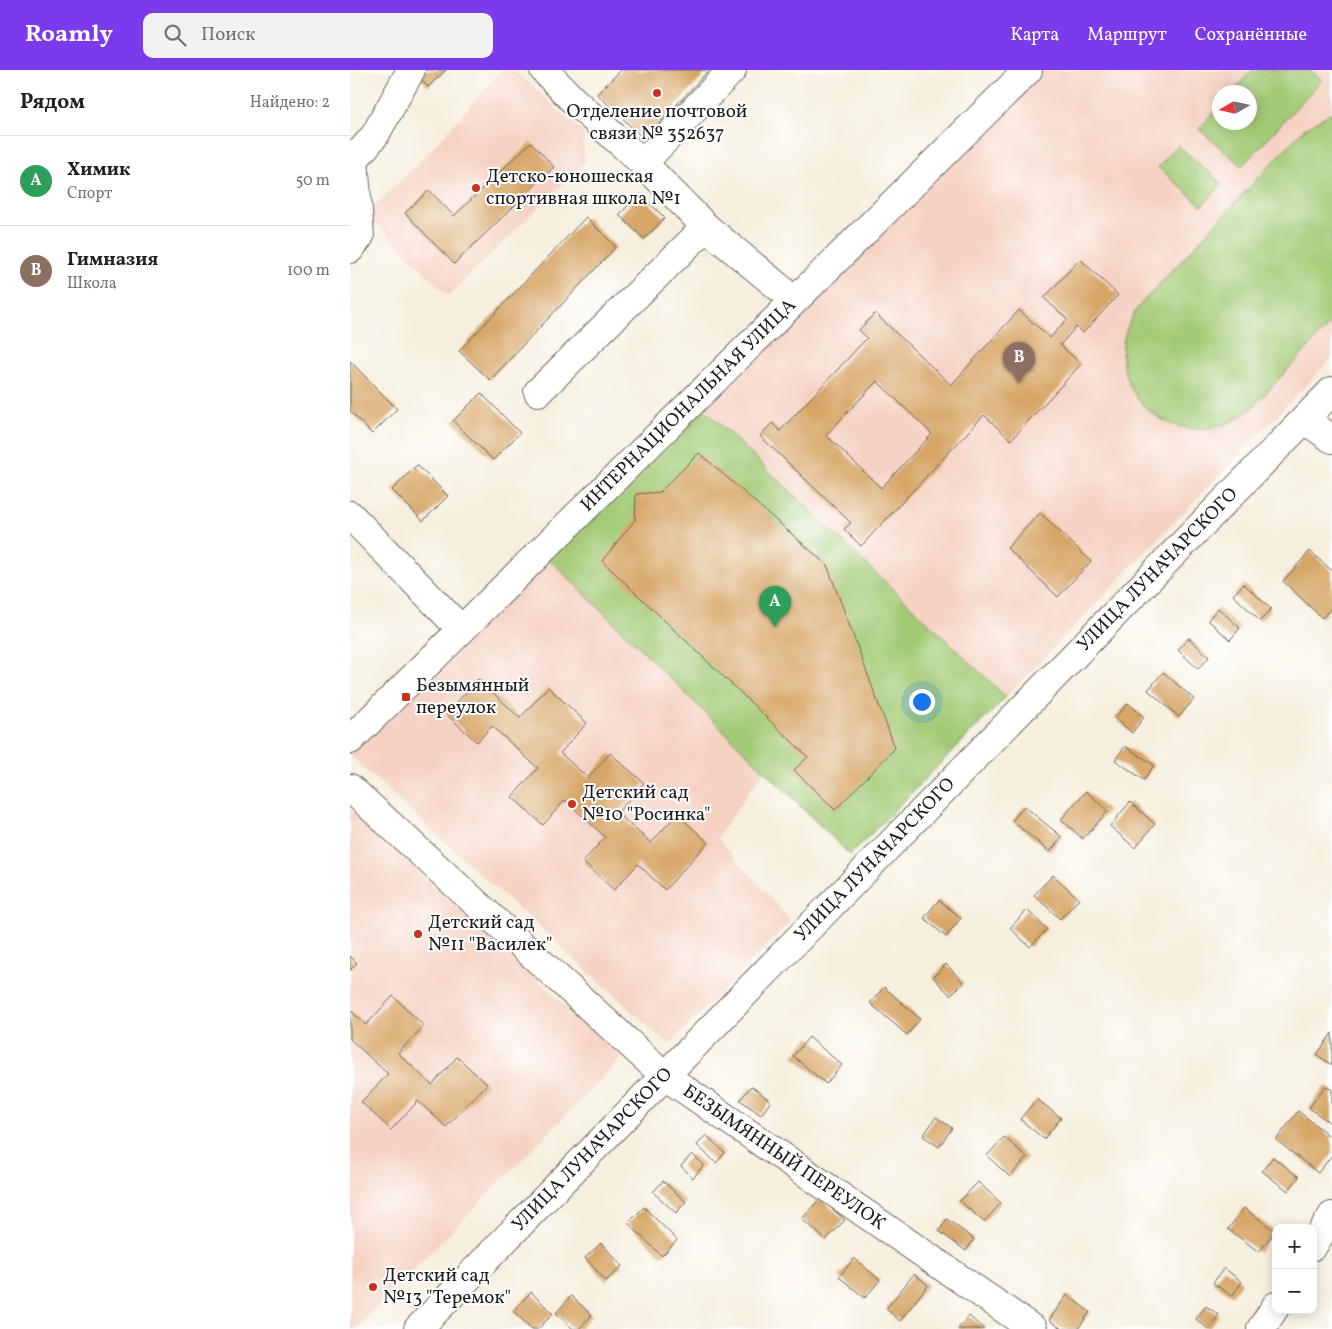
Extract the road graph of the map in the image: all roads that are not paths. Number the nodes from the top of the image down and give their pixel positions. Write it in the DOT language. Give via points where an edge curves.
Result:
graph roads {
  1 [pos="411,70"];
  2 [pos="544,70"];
  3 [pos="732,70"];
  4 [pos="1005,70"];
  5 [pos="1028,70"];
  6 [pos="352,157"];
  7 [pos="643,163"];
  8 [pos="706,227"];
  9 [pos="350,249"];
  10 [pos="781,289"];
  11 [pos="538,392"];
  12 [pos="1332,392"];
  13 [pos="1305,420"];
  14 [pos="1332,439"];
  15 [pos="350,515"];
  16 [pos="450,618"];
  17 [pos="350,715"];
  18 [pos="350,740"];
  19 [pos="350,788"];
  20 [pos="665,1076"];
  21 [pos="1332,1216"];
  22 [pos="1317,1240"];
  23 [pos="1272,1312"];
  24 [pos="1019,1325"];
  25 [pos="418,1329"];
  26 [pos="1261,1329"];
  1 -- 6 [label="street" via="375,135"];
  2 -- 7 [label="street"];
  3 -- 7 [label="street"];
  4 -- 10 [label="street, ИНТЕРНАЦИОНАЛЬНАЯ УЛИЦА"];
  5 -- 18 [label="street, ИНТЕРНАЦИОНАЛЬНАЯ УЛИЦА"];
  6 -- 9 [label="street" via="360,236"];
  7 -- 8 [label="street"];
  8 -- 10 [label="street"];
  8 -- 11 [label="street"];
  10 -- 16 [label="street, ИНТЕРНАЦИОНАЛЬНАЯ УЛИЦА"];
  12 -- 13 [label="street, УЛИЦА ЛУНАЧАРСКОГО"];
  13 -- 14 [label="street"];
  13 -- 20 [label="street, УЛИЦА ЛУНАЧАРСКОГО"];
  15 -- 16 [label="street"];
  16 -- 17 [label="street, ИНТЕРНАЦИОНАЛЬНАЯ УЛИЦА"];
  19 -- 20 [label="street, БЕЗЫМЯННЫЙ ПЕРЕУЛОК"];
  20 -- 24 [label="street, БЕЗЫМЯННЫЙ ПЕРЕУЛОК"];
  20 -- 25 [label="street, УЛИЦА ЛУНАЧАРСКОГО"];
  21 -- 22 [label="street"];
  23 -- 26 [label="street"];
}
